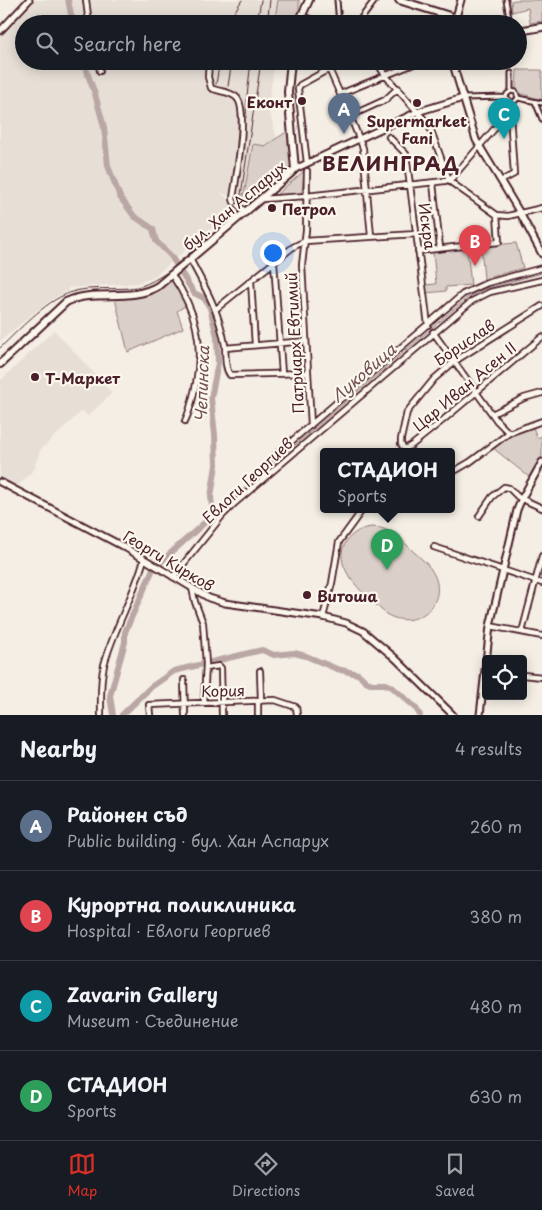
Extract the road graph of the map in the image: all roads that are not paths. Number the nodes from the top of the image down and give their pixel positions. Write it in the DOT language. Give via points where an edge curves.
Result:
graph roads {
  1 [pos="29,0"];
  2 [pos="86,0"];
  3 [pos="309,0"];
  4 [pos="337,0"];
  5 [pos="375,0"];
  6 [pos="399,0"];
  7 [pos="461,0"];
  8 [pos="506,0"];
  9 [pos="88,15"];
  10 [pos="302,15"];
  11 [pos="338,15"];
  12 [pos="364,15"];
  13 [pos="439,15"];
  14 [pos="457,15"];
  15 [pos="508,15"];
  16 [pos="542,27"];
  17 [pos="0,30"];
  18 [pos="527,30"];
  19 [pos="208,70"];
  20 [pos="290,70"];
  21 [pos="327,70"];
  22 [pos="329,70"];
  23 [pos="382,70"];
  24 [pos="397,70"];
  25 [pos="455,70"];
  26 [pos="511,73"];
  27 [pos="386,75"];
  28 [pos="398,88"];
  29 [pos="511,90"];
  30 [pos="340,94"];
  31 [pos="506,97"];
  32 [pos="463,98"];
  33 [pos="518,98"];
  34 [pos="512,102"];
  35 [pos="534,102"];
  36 [pos="542,103"];
  37 [pos="417,112"];
  38 [pos="510,114"];
  39 [pos="350,116"];
  40 [pos="542,119"];
  41 [pos="496,127"];
  42 [pos="389,137"];
  43 [pos="359,139"];
  44 [pos="480,146"];
  45 [pos="307,163"];
  46 [pos="295,169"];
  47 [pos="307,171"];
  48 [pos="449,180"];
  49 [pos="501,181"];
  50 [pos="433,183"];
  51 [pos="410,186"];
  52 [pos="366,190"];
  53 [pos="306,196"];
  54 [pos="262,199"];
  55 [pos="542,208"];
  56 [pos="246,212"];
  57 [pos="520,213"];
  58 [pos="497,215"];
  59 [pos="416,234"];
  60 [pos="371,236"];
  61 [pos="305,241"];
  62 [pos="440,248"];
  63 [pos="418,251"];
  64 [pos="542,254"];
  65 [pos="190,259"];
  66 [pos="274,262"];
  67 [pos="542,268"];
  68 [pos="173,273"];
  69 [pos="542,280"];
  70 [pos="251,281"];
  71 [pos="542,306"];
  72 [pos="216,309"];
  73 [pos="428,325"];
  74 [pos="433,332"];
  75 [pos="542,337"];
  76 [pos="306,342"];
  77 [pos="280,344"];
  78 [pos="255,345"];
  79 [pos="225,348"];
  80 [pos="455,361"];
  81 [pos="0,364"];
  82 [pos="308,373"];
  83 [pos="282,374"];
  84 [pos="477,392"];
  85 [pos="542,394"];
  86 [pos="492,414"];
  87 [pos="185,421"];
  88 [pos="542,421"];
  89 [pos="311,425"];
  90 [pos="509,433"];
  91 [pos="403,448"];
  92 [pos="407,448"];
  93 [pos="272,458"];
  94 [pos="542,462"];
  95 [pos="455,471"];
  96 [pos="0,482"];
  97 [pos="522,498"];
  98 [pos="542,508"];
  99 [pos="361,513"];
  100 [pos="479,516"];
  101 [pos="434,547"];
  102 [pos="542,556"];
  103 [pos="144,560"];
  104 [pos="504,570"];
  105 [pos="173,577"];
  106 [pos="535,581"];
  107 [pos="542,583"];
  108 [pos="192,588"];
  109 [pos="323,617"];
  110 [pos="490,626"];
  111 [pos="522,632"];
  112 [pos="542,636"];
  113 [pos="487,655"];
  114 [pos="206,663"];
  115 [pos="260,670"];
  116 [pos="527,675"];
  117 [pos="542,677"];
  118 [pos="184,680"];
  119 [pos="482,697"];
  120 [pos="259,701"];
  121 [pos="204,702"];
  122 [pos="222,702"];
  123 [pos="185,703"];
  124 [pos="102,715"];
  125 [pos="150,715"];
  126 [pos="185,715"];
  127 [pos="222,715"];
  128 [pos="258,715"];
  129 [pos="297,715"];
  130 [pos="453,715"];
  131 [pos="480,715"];
  1 -- 17 [label="street"];
  2 -- 9 [label="street"];
  3 -- 10 [label="main road"];
  4 -- 11 [label="street"];
  5 -- 12 [label="street"];
  6 -- 13 [label="main road"];
  7 -- 14 [label="street"];
  8 -- 15 [label="street"];
  16 -- 18 [label="main road"];
  19 -- 56 [label="street" via="210,88 234,96 241,104 242,136 233,200"];
  20 -- 46 [label="main road" via="288,92"];
  21 -- 45 [label="street" via="298,89"];
  22 -- 30 [label="street"];
  23 -- 27 [label="street"];
  24 -- 27 [label="street"];
  25 -- 32 [label="street"];
  26 -- 29 [label="street"];
  27 -- 28 [label="street"];
  27 -- 30 [label="street"];
  28 -- 37 [label="street"];
  28 -- 39 [label="street" via="385,100"];
  29 -- 31 [label="street"];
  29 -- 33 [label="street" via="517,93"];
  30 -- 39 [label="street"];
  31 -- 32 [label="street, бул. Хан Аспарух"];
  31 -- 34 [label="street"];
  32 -- 37 [label="street, бул. Хан Аспарух"];
  32 -- 44 [label="street"];
  33 -- 34 [label="street"];
  33 -- 35 [label="street"];
  34 -- 38 [label="street"];
  35 -- 36 [label="street"];
  35 -- 40 [label="street"];
  37 -- 43 [label="street, бул. Хан Аспарух"];
  37 -- 48 [label="street" via="430,125"];
  38 -- 49 [label="street" via="514,174"];
  39 -- 43 [label="street"];
  41 -- 44 [label="street"];
  42 -- 51 [label="street, Искра" via="406,154"];
  43 -- 45 [label="street, бул. Хан Аспарух"];
  43 -- 52 [label="street" via="363,148"];
  44 -- 48 [label="street"];
  44 -- 49 [label="street"];
  45 -- 46 [label="street, бул. Хан Аспарух"];
  46 -- 54 [label="main road, бул. Хан Аспарух"];
  47 -- 53 [label="street, Патриарх Евтимий"];
  48 -- 50 [label="street"];
  48 -- 58 [label="street"];
  49 -- 57 [label="street"];
  50 -- 51 [label="street"];
  50 -- 62 [label="street"];
  51 -- 52 [label="street"];
  51 -- 59 [label="street, Искра"];
  52 -- 53 [label="street"];
  52 -- 60 [label="street"];
  53 -- 54 [label="street"];
  53 -- 61 [label="street, Патриарх Евтимий"];
  54 -- 56 [label="main road, бул. Хан Аспарух"];
  55 -- 57 [label="street"];
  56 -- 65 [label="main road, бул. Хан Аспарух"];
  57 -- 58 [label="street"];
  57 -- 64 [label="street"];
  58 -- 62 [label="street" via="499,242"];
  59 -- 60 [label="street"];
  59 -- 63 [label="street, Искра"];
  60 -- 61 [label="street"];
  61 -- 66 [label="street"];
  61 -- 76 [label="street, Патриарх Евтимий" via="302,265"];
  62 -- 63 [label="street"];
  63 -- 73 [label="street, Искра"];
  65 -- 68 [label="main road, бул. Хан Аспарух"];
  65 -- 72 [label="street"];
  66 -- 70 [label="street"];
  66 -- 77 [label="street"];
  67 -- 73 [label="street, Евлоги Георгиев" via="475,288 463,294"];
  68 -- 81 [label="main road, бул. Хан Аспарух" via="143,293 80,297 66,302"];
  68 -- 87 [label="street" via="189,305 199,338 197,380"];
  69 -- 74 [label="street, Евлоги Георгиев" via="482,296"];
  70 -- 72 [label="street"];
  70 -- 78 [label="street"];
  71 -- 80 [label="street, Борислав"];
  72 -- 79 [label="street"];
  73 -- 74 [label="street"];
  73 -- 89 [label="street, Евлоги Георгиев"];
  74 -- 80 [label="street"];
  74 -- 105 [label="street, Евлоги Георгиев" via="235,503"];
  75 -- 84 [label="street, Цар Иван Асен II"];
  76 -- 77 [label="street"];
  76 -- 82 [label="street, Патриарх Евтимий"];
  77 -- 78 [label="street"];
  77 -- 83 [label="street"];
  78 -- 79 [label="street"];
  79 -- 83 [label="street" via="230,375"];
  80 -- 84 [label="street"];
  80 -- 91 [label="street, Борислав" via="439,373 412,403 404,420 401,439"];
  82 -- 83 [label="street"];
  82 -- 89 [label="street, Патриарх Евтимий"];
  84 -- 86 [label="street"];
  84 -- 92 [label="street, Цар Иван Асен II"];
  85 -- 86 [label="street" via="524,398"];
  86 -- 90 [label="street"];
  88 -- 90 [label="street"];
  89 -- 93 [label="street, Евлоги Георгиев"];
  90 -- 95 [label="street"];
  94 -- 97 [label="street"];
  96 -- 103 [label="street, Георги Кирков"];
  97 -- 98 [label="street"];
  97 -- 100 [label="street" via="504,486"];
  97 -- 104 [label="street"];
  99 -- 109 [label="street" via="338,542"];
  101 -- 104 [label="street"];
  102 -- 106 [label="street"];
  103 -- 105 [label="street, Георги Кирков"];
  103 -- 124 [label="street" via="104,666"];
  104 -- 106 [label="street"];
  104 -- 110 [label="street"];
  105 -- 108 [label="street, Георги Кирков"];
  106 -- 107 [label="street"];
  106 -- 111 [label="street"];
  108 -- 109 [label="street, Георги Кирков" via="220,602"];
  108 -- 114 [label="street" via="203,623"];
  109 -- 130 [label="street, Георги Кирков" via="355,627 373,639"];
  110 -- 111 [label="street"];
  110 -- 113 [label="street"];
  111 -- 112 [label="street"];
  114 -- 121 [label="street"];
  114 -- 122 [label="street" via="219,666 221,670"];
  115 -- 120 [label="street"];
  116 -- 117 [label="street"];
  118 -- 123 [label="street"];
  119 -- 131 [label="street"];
  120 -- 122 [label="street, Кория"];
  120 -- 128 [label="street"];
  120 -- 129 [label="street, Кория" via="281,700 296,707"];
  121 -- 122 [label="street, Кория"];
  121 -- 123 [label="street, Кория"];
  122 -- 127 [label="street"];
  123 -- 125 [label="street, Кория" via="150,706"];
  123 -- 126 [label="street"];
}
